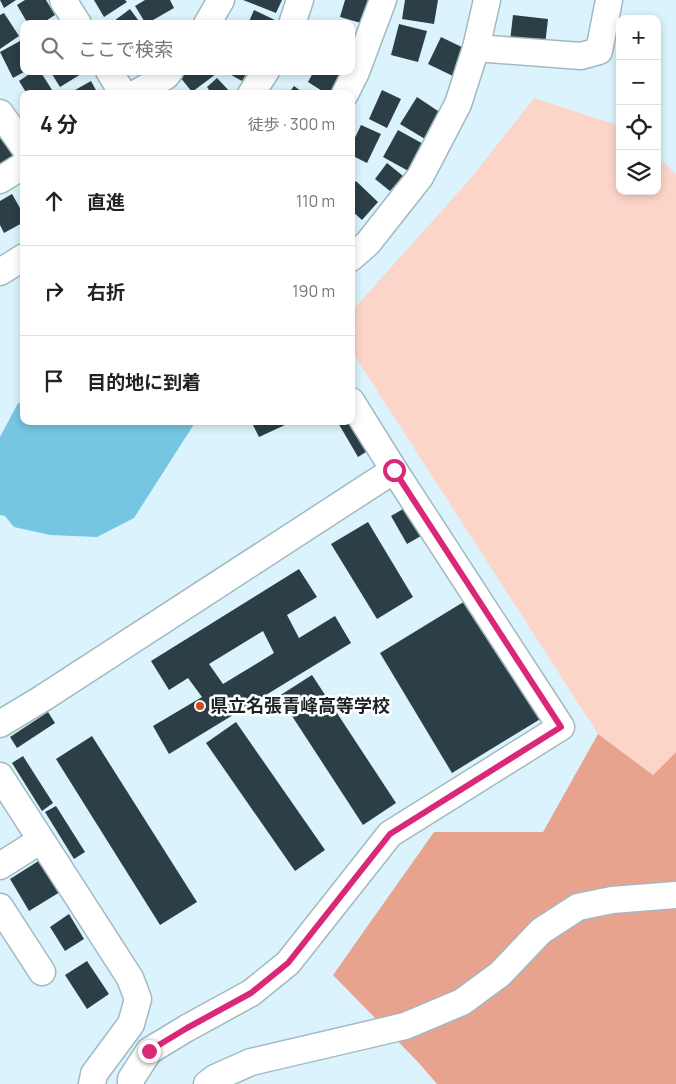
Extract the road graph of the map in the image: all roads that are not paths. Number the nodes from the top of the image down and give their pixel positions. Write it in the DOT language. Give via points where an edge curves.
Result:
graph roads {
  1 [pos="63,0"];
  2 [pos="300,0"];
  3 [pos="383,0"];
  4 [pos="487,0"];
  5 [pos="609,0"];
  6 [pos="76,20"];
  7 [pos="293,20"];
  8 [pos="476,48"];
  9 [pos="355,74"];
  10 [pos="111,75"];
  11 [pos="167,75"];
  12 [pos="263,75"];
  13 [pos="354,75"];
  14 [pos="121,90"];
  15 [pos="142,90"];
  16 [pos="254,90"];
  17 [pos="347,90"];
  18 [pos="0,113"];
  19 [pos="20,141"];
  20 [pos="20,168"];
  21 [pos="0,180"];
  22 [pos="355,254"];
  23 [pos="20,260"];
  24 [pos="0,272"];
  25 [pos="355,407"];
  26 [pos="394,470"];
  27 [pos="0,724"];
  28 [pos="0,776"];
  29 [pos="41,840"];
  30 [pos="0,866"];
  31 [pos="676,895"];
  32 [pos="0,906"];
  33 [pos="42,972"];
  34 [pos="92,1084"];
  35 [pos="132,1084"];
  36 [pos="207,1084"];
  1 -- 6 [label="street"];
  2 -- 7 [label="street"];
  3 -- 9 [label="street"];
  4 -- 8 [label="street"];
  5 -- 8 [label="street" via="599,51 581,56"];
  8 -- 22 [label="street" via="458,104 420,177 368,243"];
  10 -- 14 [label="street"];
  11 -- 15 [label="street"];
  12 -- 16 [label="street"];
  13 -- 17 [label="street"];
  18 -- 19 [label="street"];
  20 -- 21 [label="street"];
  23 -- 24 [label="street"];
  25 -- 26 [label="street"];
  26 -- 27 [label="street"];
  26 -- 35 [label="street" via="561,727 390,834 288,963 251,993 149,1051 131,1079"];
  28 -- 29 [label="street"];
  29 -- 30 [label="street"];
  29 -- 34 [label="street" via="130,978 138,999 131,1024 94,1074"];
  31 -- 36 [label="street" via="612,900 578,907 541,931 500,974 462,1002 405,1026 251,1062"];
  32 -- 33 [label="street"];
}
